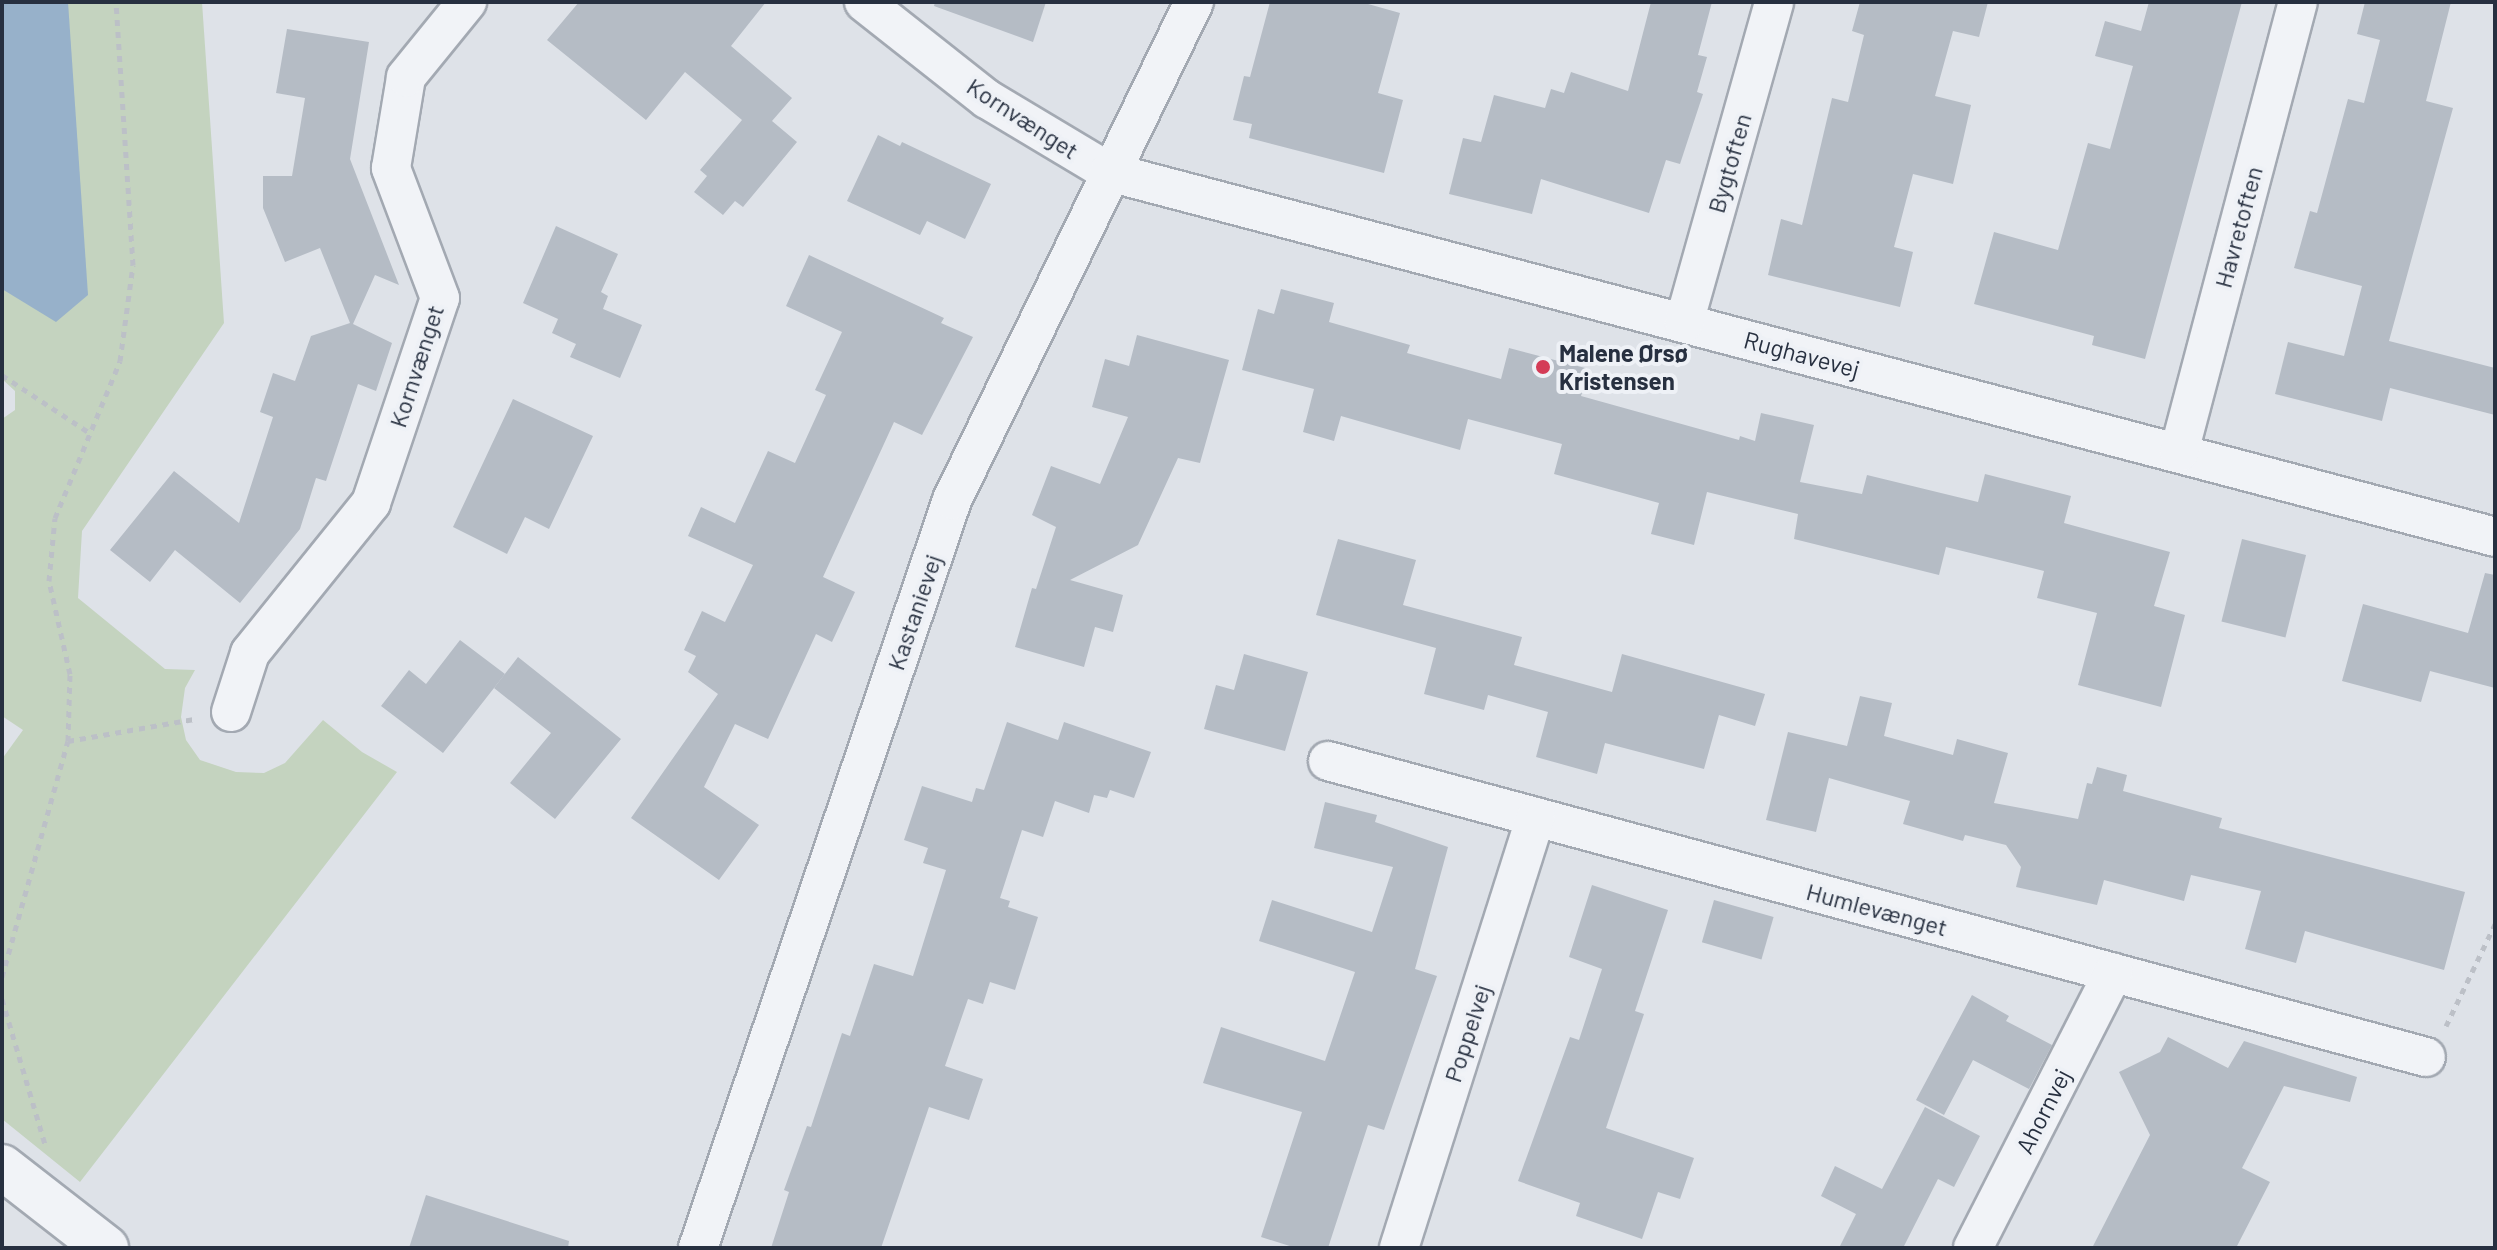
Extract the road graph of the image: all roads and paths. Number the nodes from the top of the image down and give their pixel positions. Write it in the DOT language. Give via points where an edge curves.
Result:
graph roads {
  1 [pos="116,2"];
  2 [pos="467,2"];
  3 [pos="864,2"];
  4 [pos="1194,2"];
  5 [pos="1774,2"];
  6 [pos="2298,2"];
  7 [pos="1109,172"];
  8 [pos="1684,323"];
  9 [pos="2,375"];
  10 [pos="90,433"];
  11 [pos="2179,452"];
  12 [pos="2495,537"];
  13 [pos="231,712"];
  14 [pos="68,741"];
  15 [pos="1328,761"];
  16 [pos="1536,817"];
  17 [pos="2495,924"];
  18 [pos="2113,973"];
  19 [pos="2,977"];
  20 [pos="2,999"];
  21 [pos="2426,1057"];
  22 [pos="2,1167"];
  23 [pos="67,1218"];
  24 [pos="106,1248"];
  25 [pos="698,1248"];
  26 [pos="1399,1248"];
  27 [pos="1973,1248"];
  1 -- 10 [label="path" via="133,265 120,361"];
  2 -- 13 [label="street, Kornvænget" via="406,77 391,168 440,298 371,503 250,653"];
  3 -- 7 [label="street, Kornvænget" via="987,99"];
  4 -- 7 [label="street, Kastanievej"];
  5 -- 8 [label="street, Bygtoften"];
  6 -- 11 [label="street, Havretoften"];
  7 -- 8 [label="street, Rughavevej"];
  7 -- 25 [label="street, Kastanievej" via="952,500"];
  8 -- 11 [label="street, Rughavevej"];
  9 -- 10 [label="path"];
  10 -- 14 [label="path" via="55,518 49,581 70,674"];
  11 -- 12 [label="street, Rughavevej"];
  13 -- 14 [label="path"];
  14 -- 19 [label="path"];
  15 -- 16 [label="street, Humlevænget"];
  16 -- 18 [label="street, Humlevænget"];
  16 -- 26 [label="street, Poppelvej"];
  17 -- 21 [label="path"];
  18 -- 21 [label="street, Humlevænget"];
  18 -- 27 [label="street, Ahornvej"];
  20 -- 23 [label="path"];
  22 -- 23 [label="street"];
  23 -- 24 [label="street"];
}
